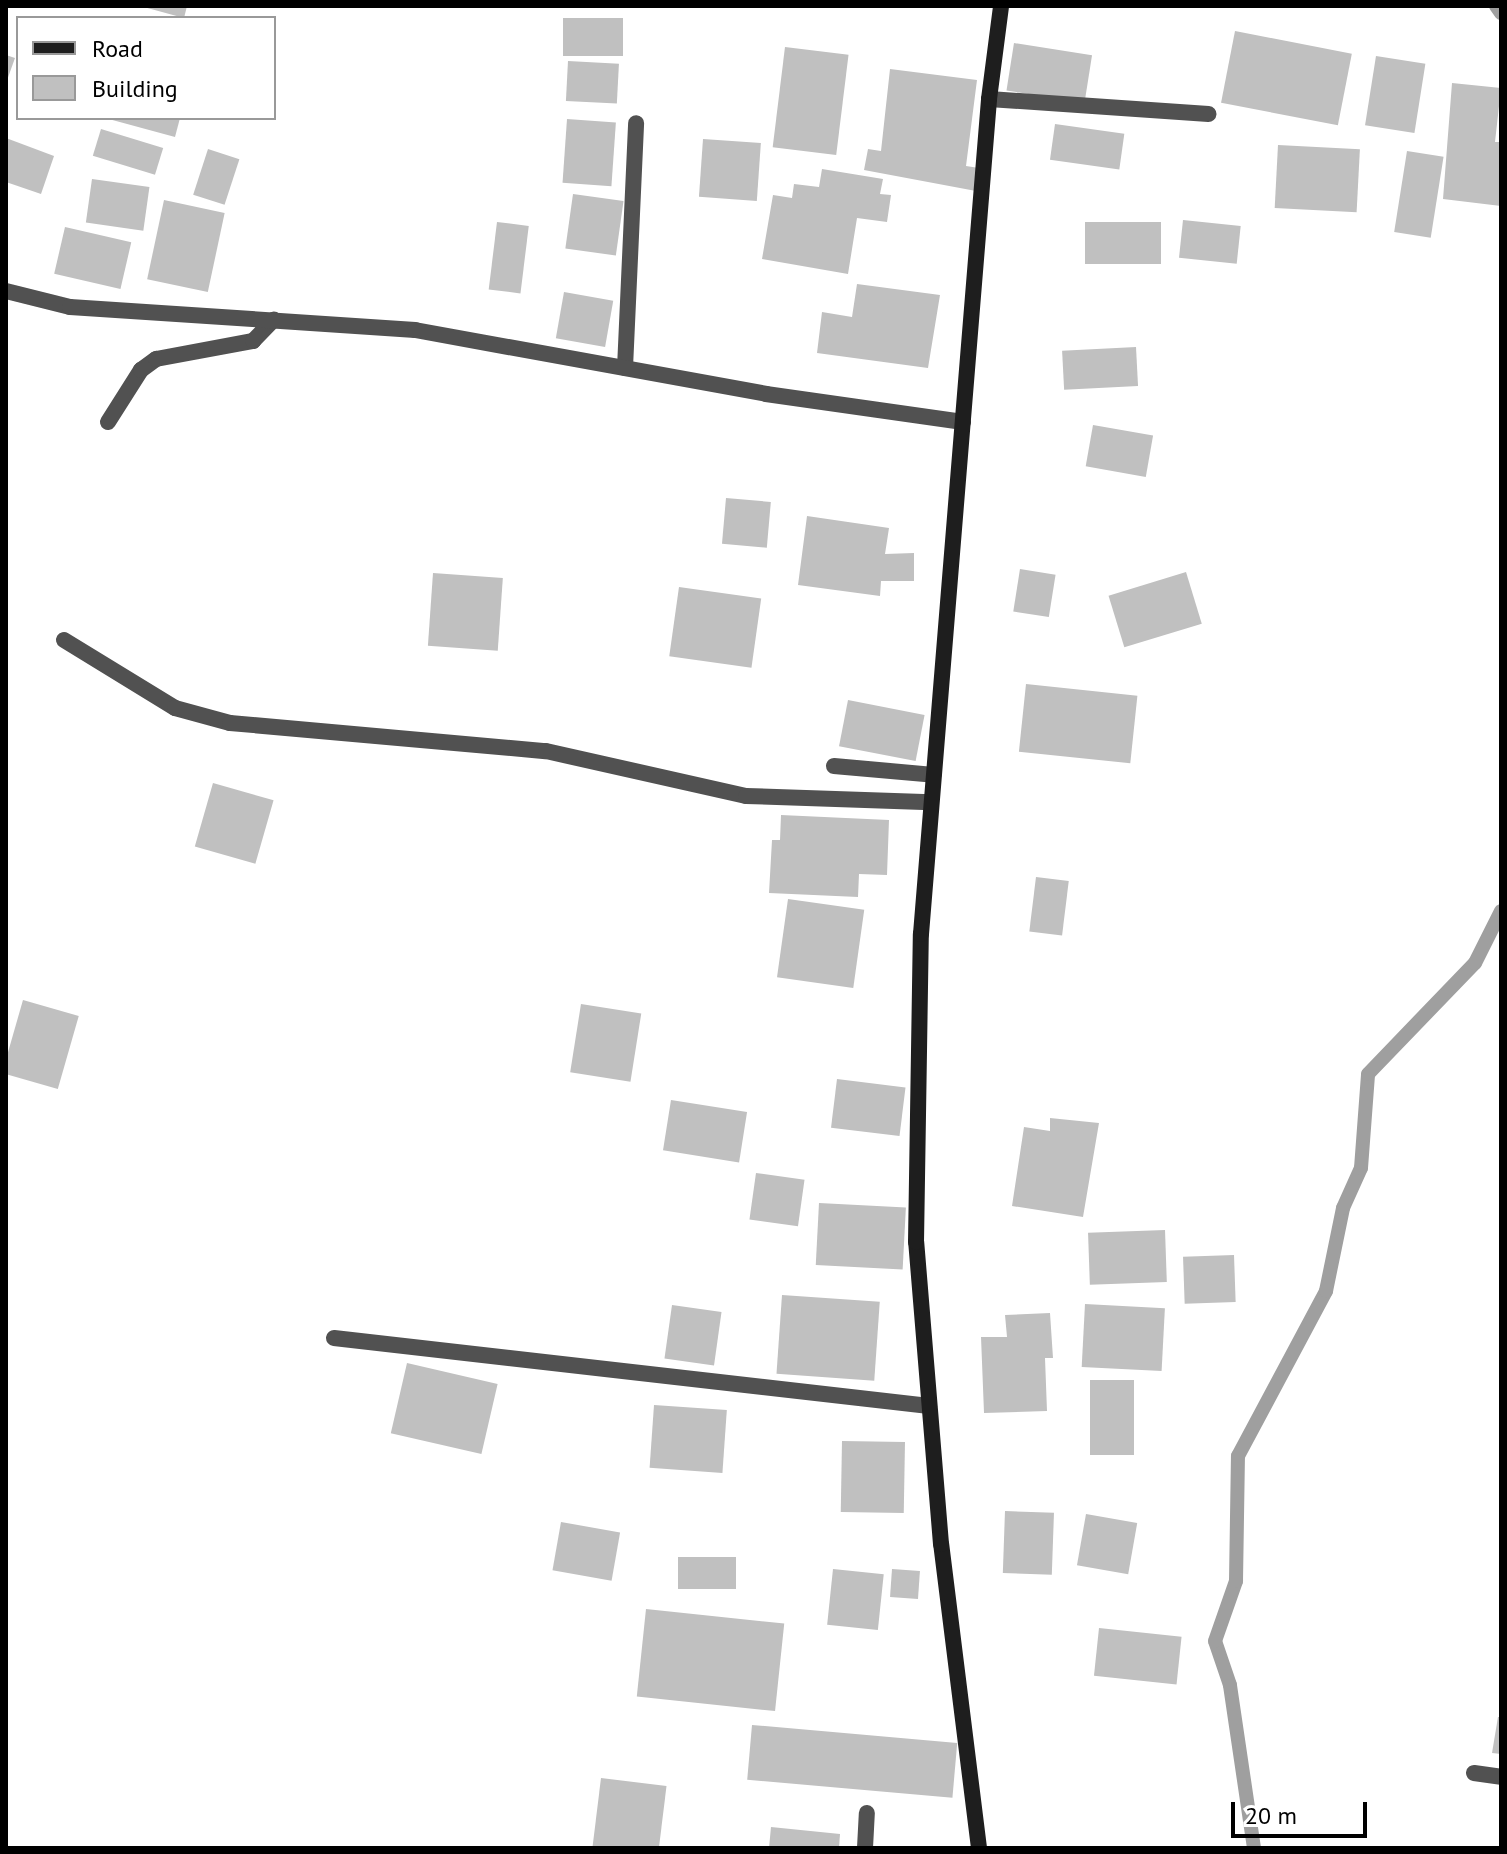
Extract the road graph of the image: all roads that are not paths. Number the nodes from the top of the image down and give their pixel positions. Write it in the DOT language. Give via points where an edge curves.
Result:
graph roads {
  1 [pos="1001,6"];
  2 [pos="989,99"];
  3 [pos="1208,114"];
  4 [pos="636,123"];
  5 [pos="6,291"];
  6 [pos="274,319"];
  7 [pos="625,368"];
  8 [pos="108,422"];
  9 [pos="963,422"];
  10 [pos="64,640"];
  11 [pos="834,766"];
  12 [pos="934,775"];
  13 [pos="931,802"];
  14 [pos="334,1338"];
  15 [pos="929,1406"];
  16 [pos="1474,1773"];
  17 [pos="1501,1777"];
  18 [pos="867,1813"];
  19 [pos="865,1848"];
  20 [pos="979,1848"];
  1 -- 2 [label="street"];
  2 -- 3 [label="street"];
  2 -- 9 [label="street"];
  4 -- 7 [label="street"];
  5 -- 6 [label="street" via="70,307"];
  6 -- 7 [label="street" via="415,330"];
  6 -- 8 [label="street" via="253,341 156,359 141,370"];
  7 -- 9 [label="street"];
  9 -- 12 [label="street"];
  10 -- 13 [label="street" via="175,708 230,723 546,751 746,796"];
  11 -- 12 [label="street"];
  12 -- 13 [label="street"];
  13 -- 15 [label="street" via="921,934 916,1242"];
  14 -- 15 [label="street"];
  15 -- 20 [label="street"];
  16 -- 17 [label="street"];
  18 -- 19 [label="street"];
}
